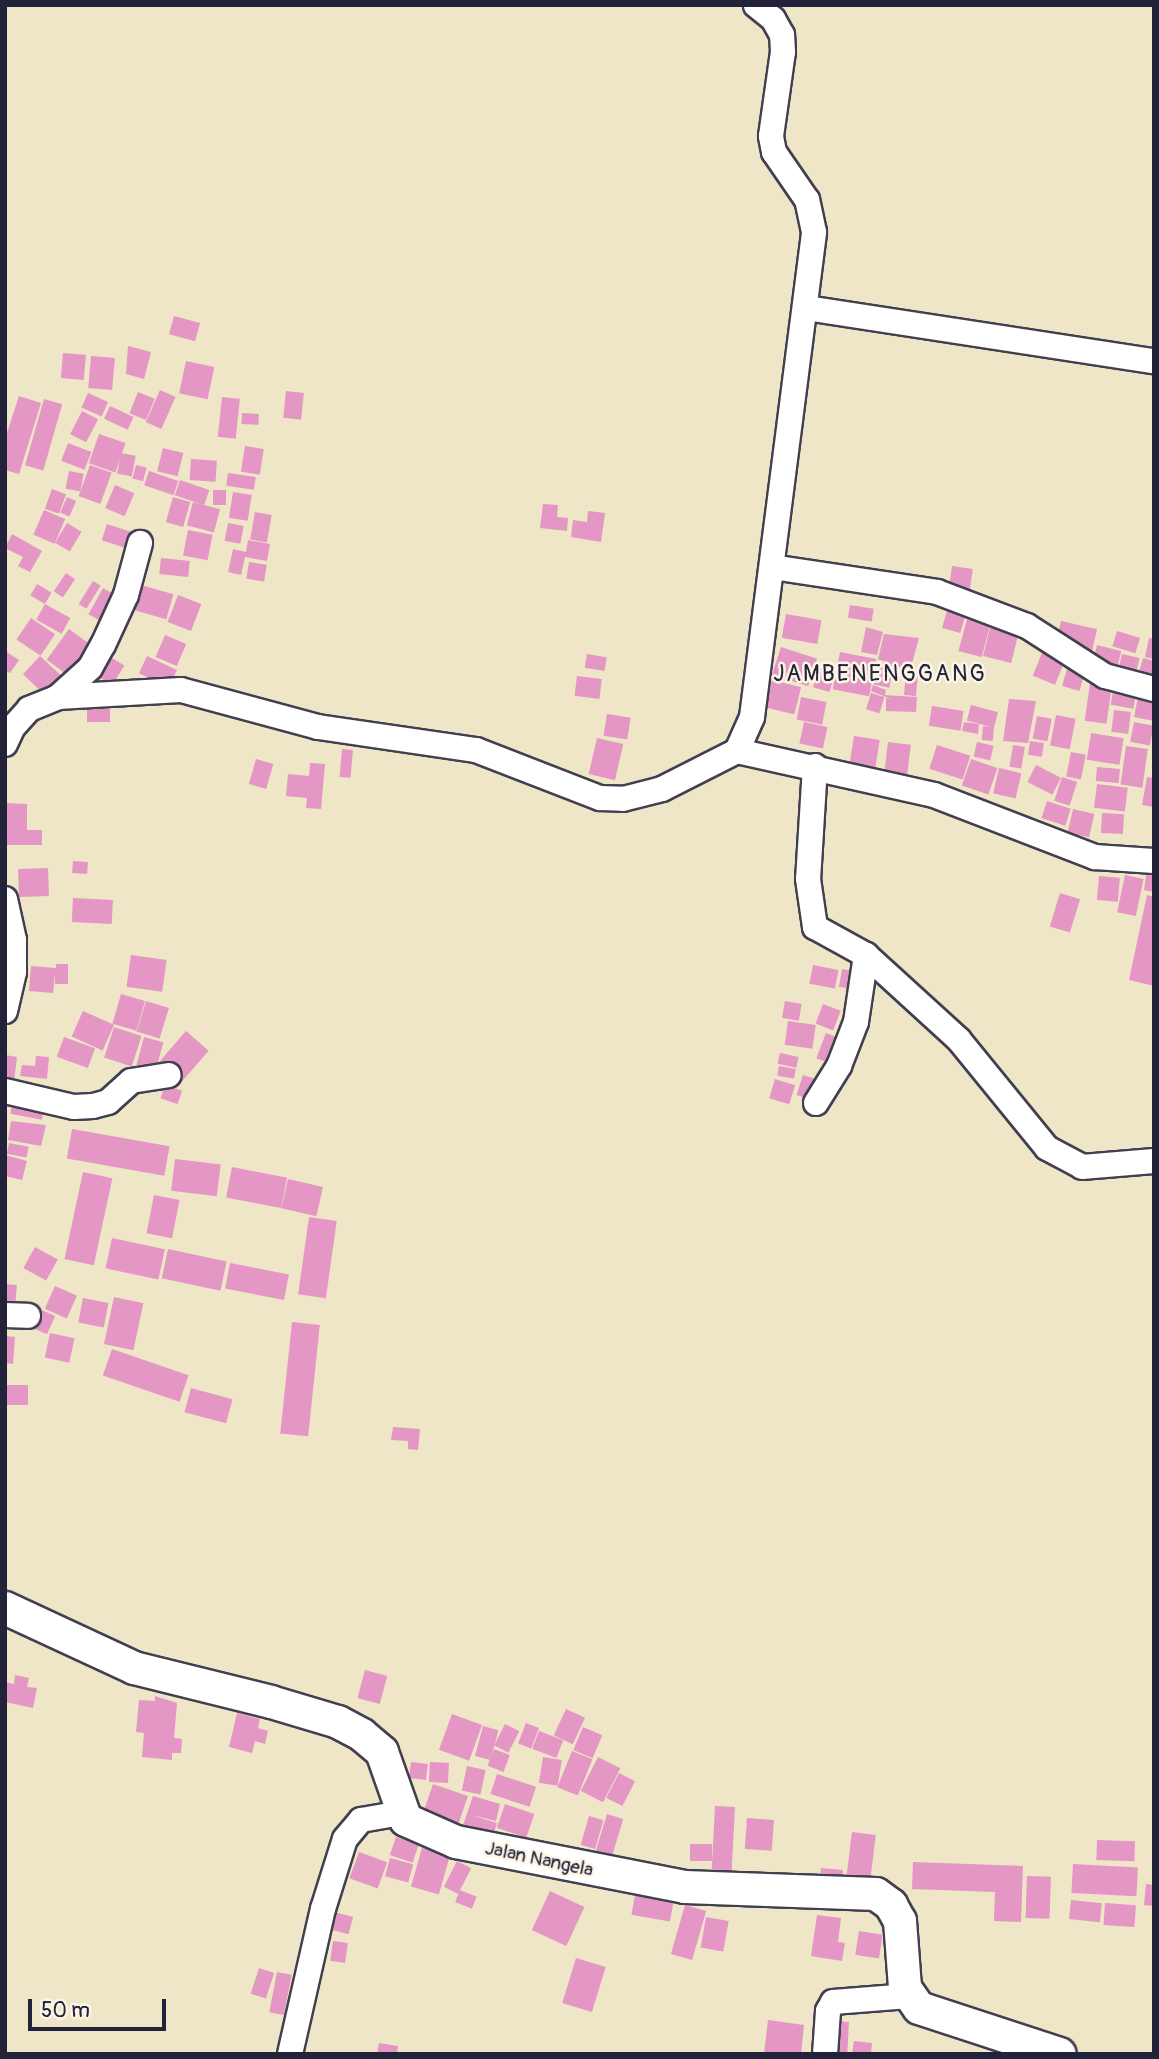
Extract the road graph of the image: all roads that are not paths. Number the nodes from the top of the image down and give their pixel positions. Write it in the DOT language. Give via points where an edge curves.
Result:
graph roads {
  1 [pos="757,5"];
  2 [pos="806,309"];
  3 [pos="1154,361"];
  4 [pos="140,543"];
  5 [pos="772,567"];
  6 [pos="1154,689"];
  7 [pos="58,697"];
  8 [pos="5,744"];
  9 [pos="737,751"];
  10 [pos="815,766"];
  11 [pos="1154,861"];
  12 [pos="5,899"];
  13 [pos="866,955"];
  14 [pos="5,1012"];
  15 [pos="169,1075"];
  16 [pos="5,1091"];
  17 [pos="816,1103"];
  18 [pos="1154,1161"];
  19 [pos="5,1608"];
  20 [pos="401,1813"];
  21 [pos="908,1996"];
  22 [pos="1027,2050"];
  23 [pos="290,2054"];
  24 [pos="825,2054"];
  25 [pos="1060,2054"];
  1 -- 2 [label="street" via="782,35 771,136 774,152 807,200 814,220"];
  2 -- 3 [label="street"];
  2 -- 5 [label="street"];
  4 -- 7 [label="street" via="126,596 103,645 90,668"];
  5 -- 6 [label="street" via="937,592 1027,626 1105,676"];
  5 -- 9 [label="street" via="752,717"];
  7 -- 8 [label="street" via="29,709 13,726"];
  7 -- 9 [label="street" via="197,692 318,727 476,750 600,797 632,797 662,789"];
  9 -- 10 [label="street"];
  10 -- 11 [label="street" via="934,795 1095,857"];
  10 -- 13 [label="street" via="808,879 811,921 826,935"];
  12 -- 14 [label="street" via="14,951"];
  13 -- 17 [label="street" via="856,1022 839,1066"];
  13 -- 18 [label="street" via="991,1074 1047,1148 1082,1167"];
  15 -- 16 [label="street" via="131,1081 118,1095 93,1106 74,1107"];
  19 -- 20 [label="main road" via="134,1668 338,1722 382,1752"];
  20 -- 21 [label="main road, Jalan Nangela" via="413,1825 456,1842 628,1879 710,1889 876,1895 891,1905 900,1921"];
  20 -- 23 [label="street" via="360,1820 345,1839 323,1909"];
  21 -- 22 [label="main road" via="935,2016"];
  21 -- 24 [label="street" via="833,2002 828,2011"];
  22 -- 25 [label="main road"];
}
